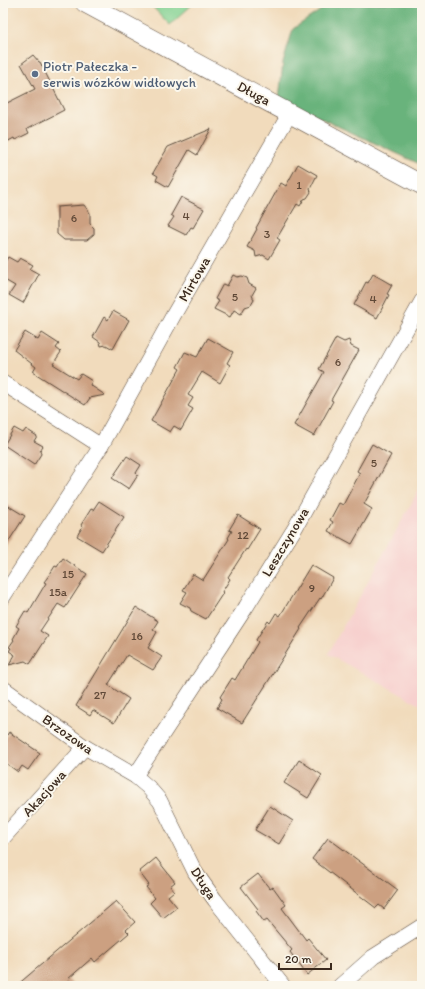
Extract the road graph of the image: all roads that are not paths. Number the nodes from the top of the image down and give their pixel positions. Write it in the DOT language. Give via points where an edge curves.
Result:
graph roads {
  1 [pos="85,3"];
  2 [pos="290,113"];
  3 [pos="422,185"];
  4 [pos="422,301"];
  5 [pos="3,383"];
  6 [pos="101,446"];
  7 [pos="3,597"];
  8 [pos="3,688"];
  9 [pos="85,748"];
  10 [pos="135,776"];
  11 [pos="3,838"];
  12 [pos="422,926"];
  13 [pos="283,986"];
  14 [pos="340,986"];
  1 -- 2 [label="street, Długa"];
  2 -- 3 [label="street, Długa"];
  2 -- 6 [label="street, Mirtowa"];
  4 -- 10 [label="street, Leszczynowa" via="295,528"];
  5 -- 6 [label="street"];
  6 -- 7 [label="street, Mirtowa"];
  8 -- 9 [label="street, Brzozowa"];
  9 -- 10 [label="street, Brzozowa"];
  9 -- 11 [label="street, Akacjowa"];
  10 -- 13 [label="street, Długa" via="160,801 195,872 214,900"];
  12 -- 14 [label="street" via="373,957"];
}
